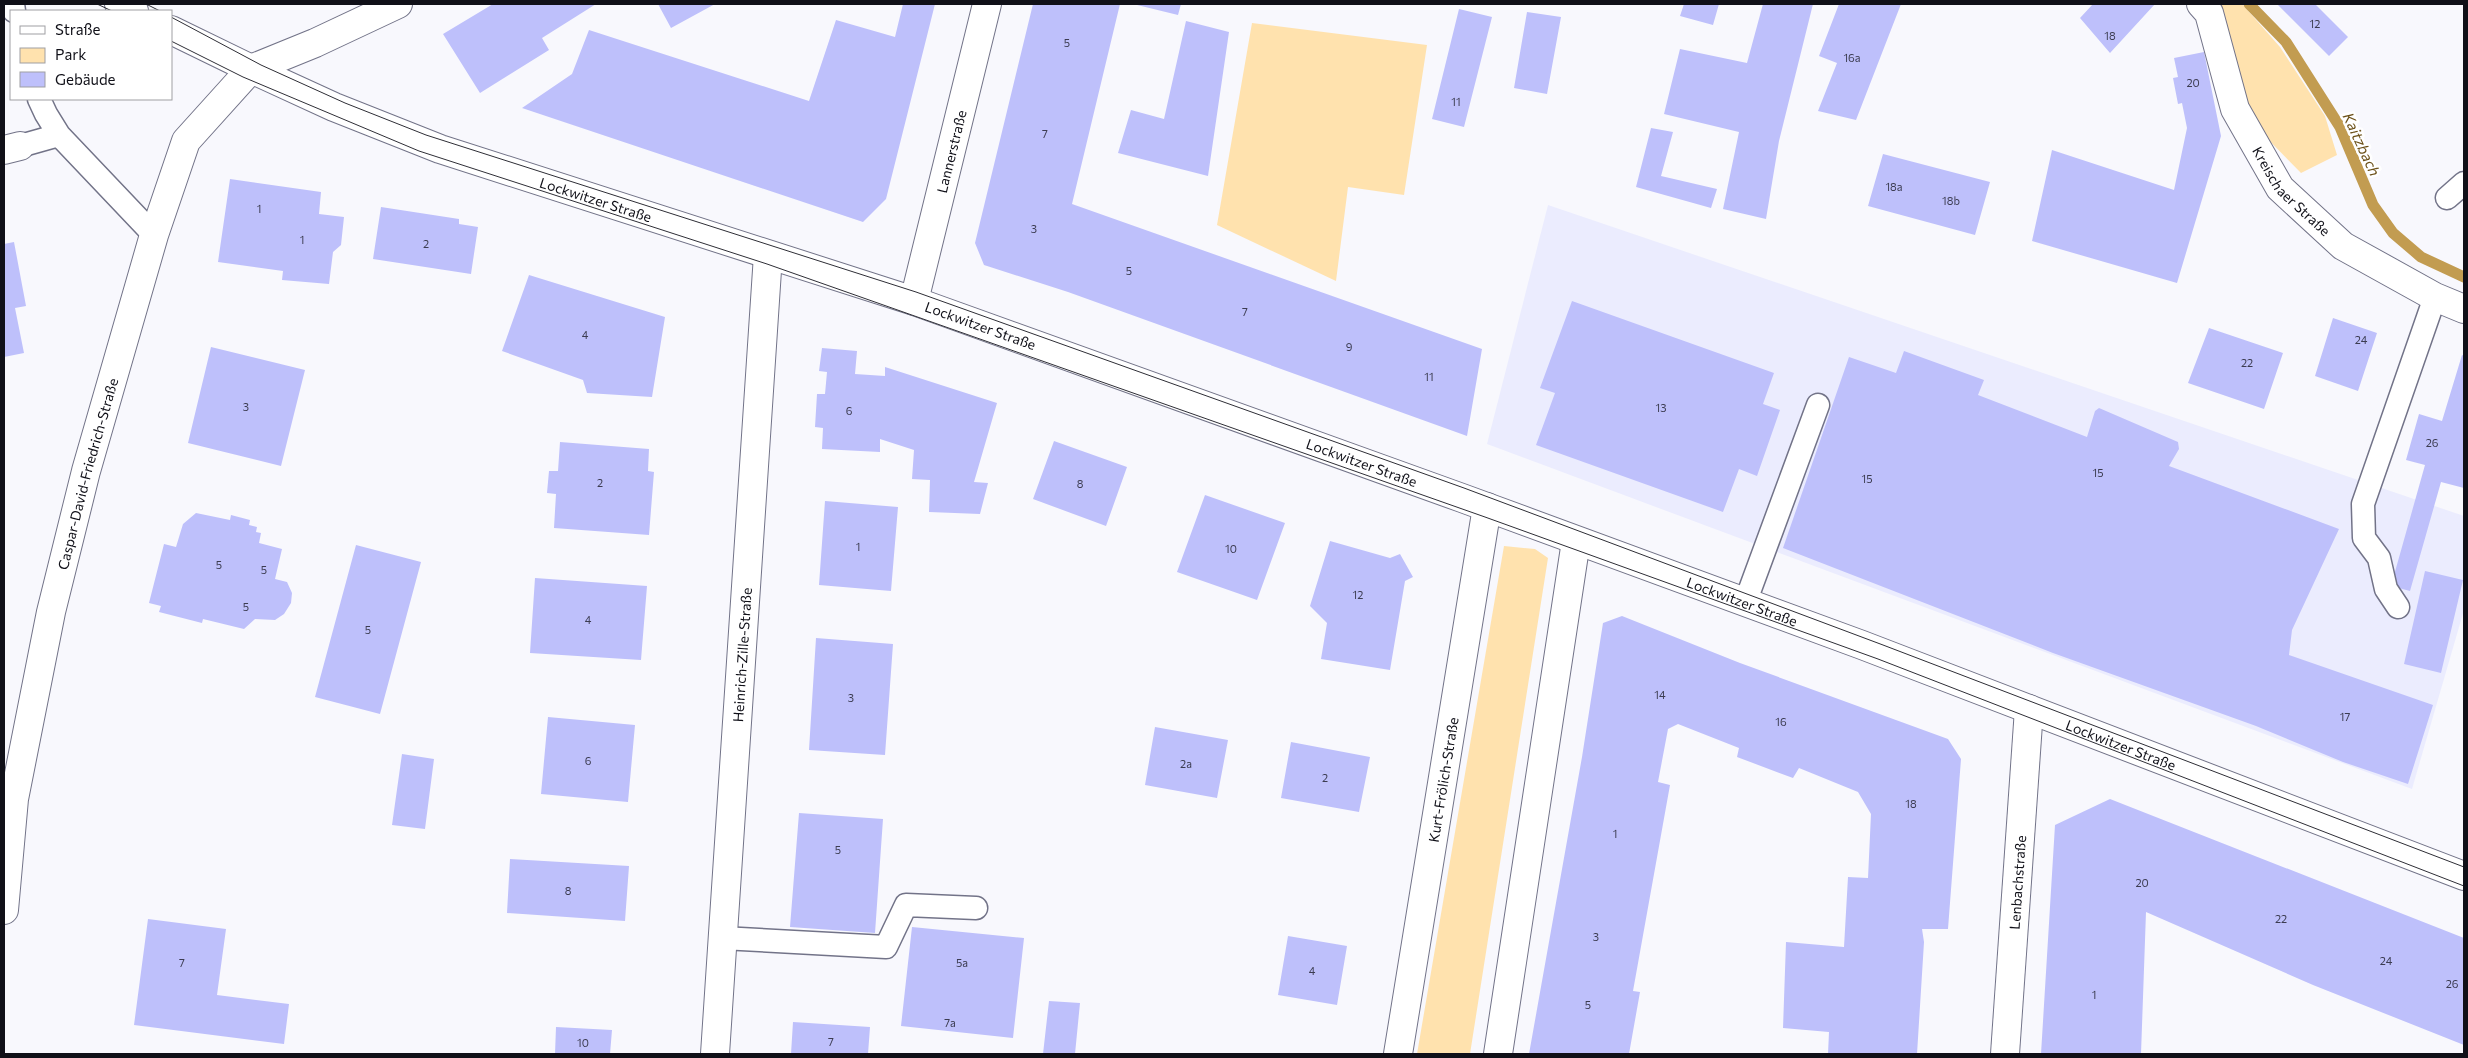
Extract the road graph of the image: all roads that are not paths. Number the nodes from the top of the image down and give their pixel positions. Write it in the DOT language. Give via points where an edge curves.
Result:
graph roads {
  1 [pos="119,4"];
  2 [pos="398,4"];
  3 [pos="988,4"];
  4 [pos="2200,4"];
  5 [pos="132,10"];
  6 [pos="172,30"];
  7 [pos="251,69"];
  8 [pos="39,100"];
  9 [pos="58,135"];
  10 [pos="12,148"];
  11 [pos="154,236"];
  12 [pos="768,255"];
  13 [pos="2435,297"];
  14 [pos="914,301"];
  15 [pos="2464,309"];
  16 [pos="1818,406"];
  17 [pos="1487,507"];
  18 [pos="1576,541"];
  19 [pos="1745,603"];
  20 [pos="2398,607"];
  21 [pos="2028,709"];
  22 [pos="2464,876"];
  23 [pos="976,908"];
  24 [pos="4,910"];
  25 [pos="722,938"];
  26 [pos="715,1054"];
  27 [pos="1398,1054"];
  28 [pos="1498,1054"];
  29 [pos="2005,1054"];
  1 -- 5 [label="street"];
  2 -- 7 [label="street"];
  3 -- 14 [label="street, Lannerstraße"];
  4 -- 13 [label="street, Kreischaer Straße" via="2209,14 2235,109 2280,188 2343,246"];
  6 -- 7 [label="street, Lockwitzer Straße"];
  7 -- 11 [label="street, Caspar-David-Friedrich-Straße" via="186,141"];
  7 -- 12 [label="street, Lockwitzer Straße" via="432,146"];
  8 -- 9 [label="lane"];
  9 -- 10 [label="lane"];
  9 -- 11 [label="lane"];
  11 -- 24 [label="street, Caspar-David-Friedrich-Straße" via="78,500 51,612 14,799"];
  12 -- 14 [label="street, Lockwitzer Straße"];
  12 -- 25 [label="street, Heinrich-Zille-Straße"];
  13 -- 15 [label="street, Kreischaer Straße"];
  13 -- 20 [label="lane" via="2364,504 2364,538 2379,558 2386,589"];
  14 -- 17 [label="street, Lockwitzer Straße"];
  16 -- 19 [label="lane"];
  17 -- 18 [label="street, Lockwitzer Straße"];
  17 -- 27 [label="street, Kurt-Frölich-Straße"];
  18 -- 19 [label="street, Lockwitzer Straße"];
  18 -- 28 [label="street"];
  19 -- 21 [label="street, Lockwitzer Straße" via="1862,644"];
  21 -- 22 [label="street, Lockwitzer Straße"];
  21 -- 29 [label="street, Lenbachstraße"];
  23 -- 25 [label="lane" via="906,905 886,947"];
  25 -- 26 [label="street, Heinrich-Zille-Straße"];
}
